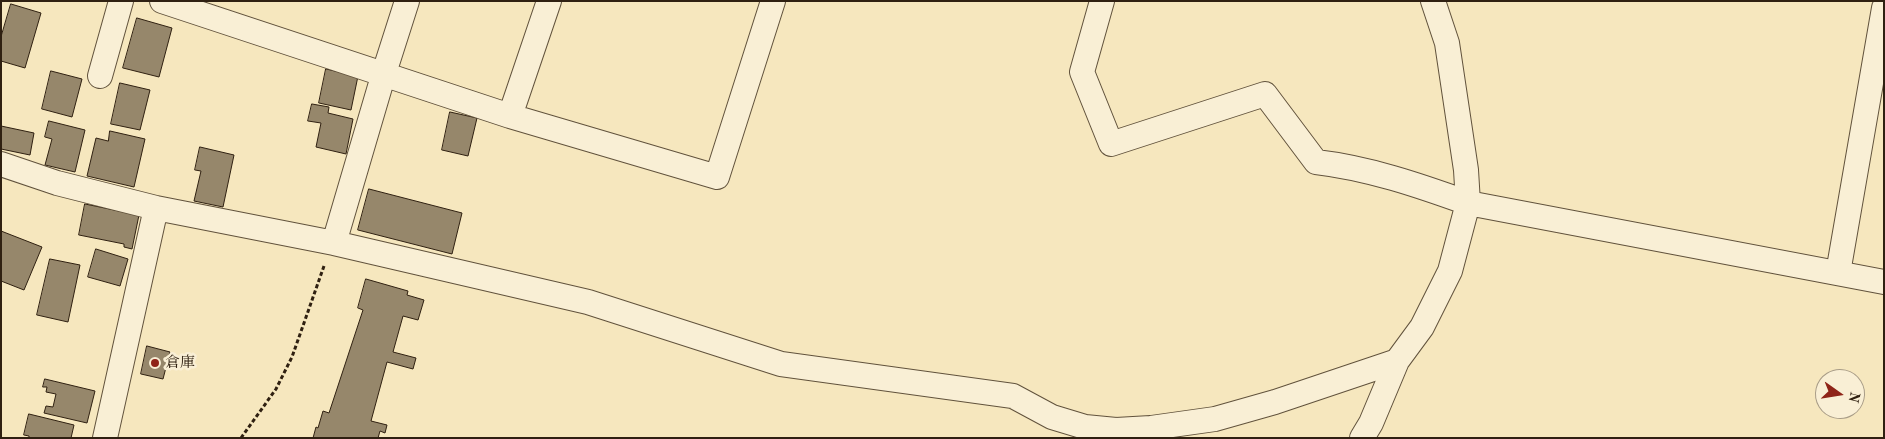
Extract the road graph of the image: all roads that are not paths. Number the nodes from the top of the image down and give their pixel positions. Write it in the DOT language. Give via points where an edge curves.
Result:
graph roads {
  1 [pos="121,1"];
  2 [pos="162,1"];
  3 [pos="408,1"];
  4 [pos="549,1"];
  5 [pos="773,1"];
  6 [pos="1102,1"];
  7 [pos="1433,1"];
  8 [pos="1884,8"];
  9 [pos="384,73"];
  10 [pos="100,76"];
  11 [pos="510,116"];
  12 [pos="1,164"];
  13 [pos="1468,203"];
  14 [pos="156,208"];
  15 [pos="334,243"];
  16 [pos="1838,273"];
  17 [pos="1884,282"];
  18 [pos="1397,361"];
  19 [pos="105,438"];
  20 [pos="1362,438"];
  1 -- 10 [label="street"];
  2 -- 9 [label="street"];
  3 -- 9 [label="street"];
  4 -- 11 [label="street"];
  5 -- 11 [label="street" via="717,177"];
  6 -- 13 [label="street" via="1082,72 1111,144 1265,94 1316,162 1411,183"];
  7 -- 13 [label="street" via="1447,43"];
  8 -- 16 [label="street"];
  9 -- 11 [label="street"];
  9 -- 15 [label="street"];
  12 -- 14 [label="street" via="57,183"];
  13 -- 16 [label="street"];
  13 -- 18 [label="street" via="1450,271 1422,327"];
  14 -- 15 [label="street"];
  14 -- 19 [label="street"];
  15 -- 18 [label="street" via="588,302 781,364 1013,396 1052,417 1085,427 1116,430 1151,428 1215,419"];
  16 -- 17 [label="street"];
  18 -- 20 [label="street"];
}
